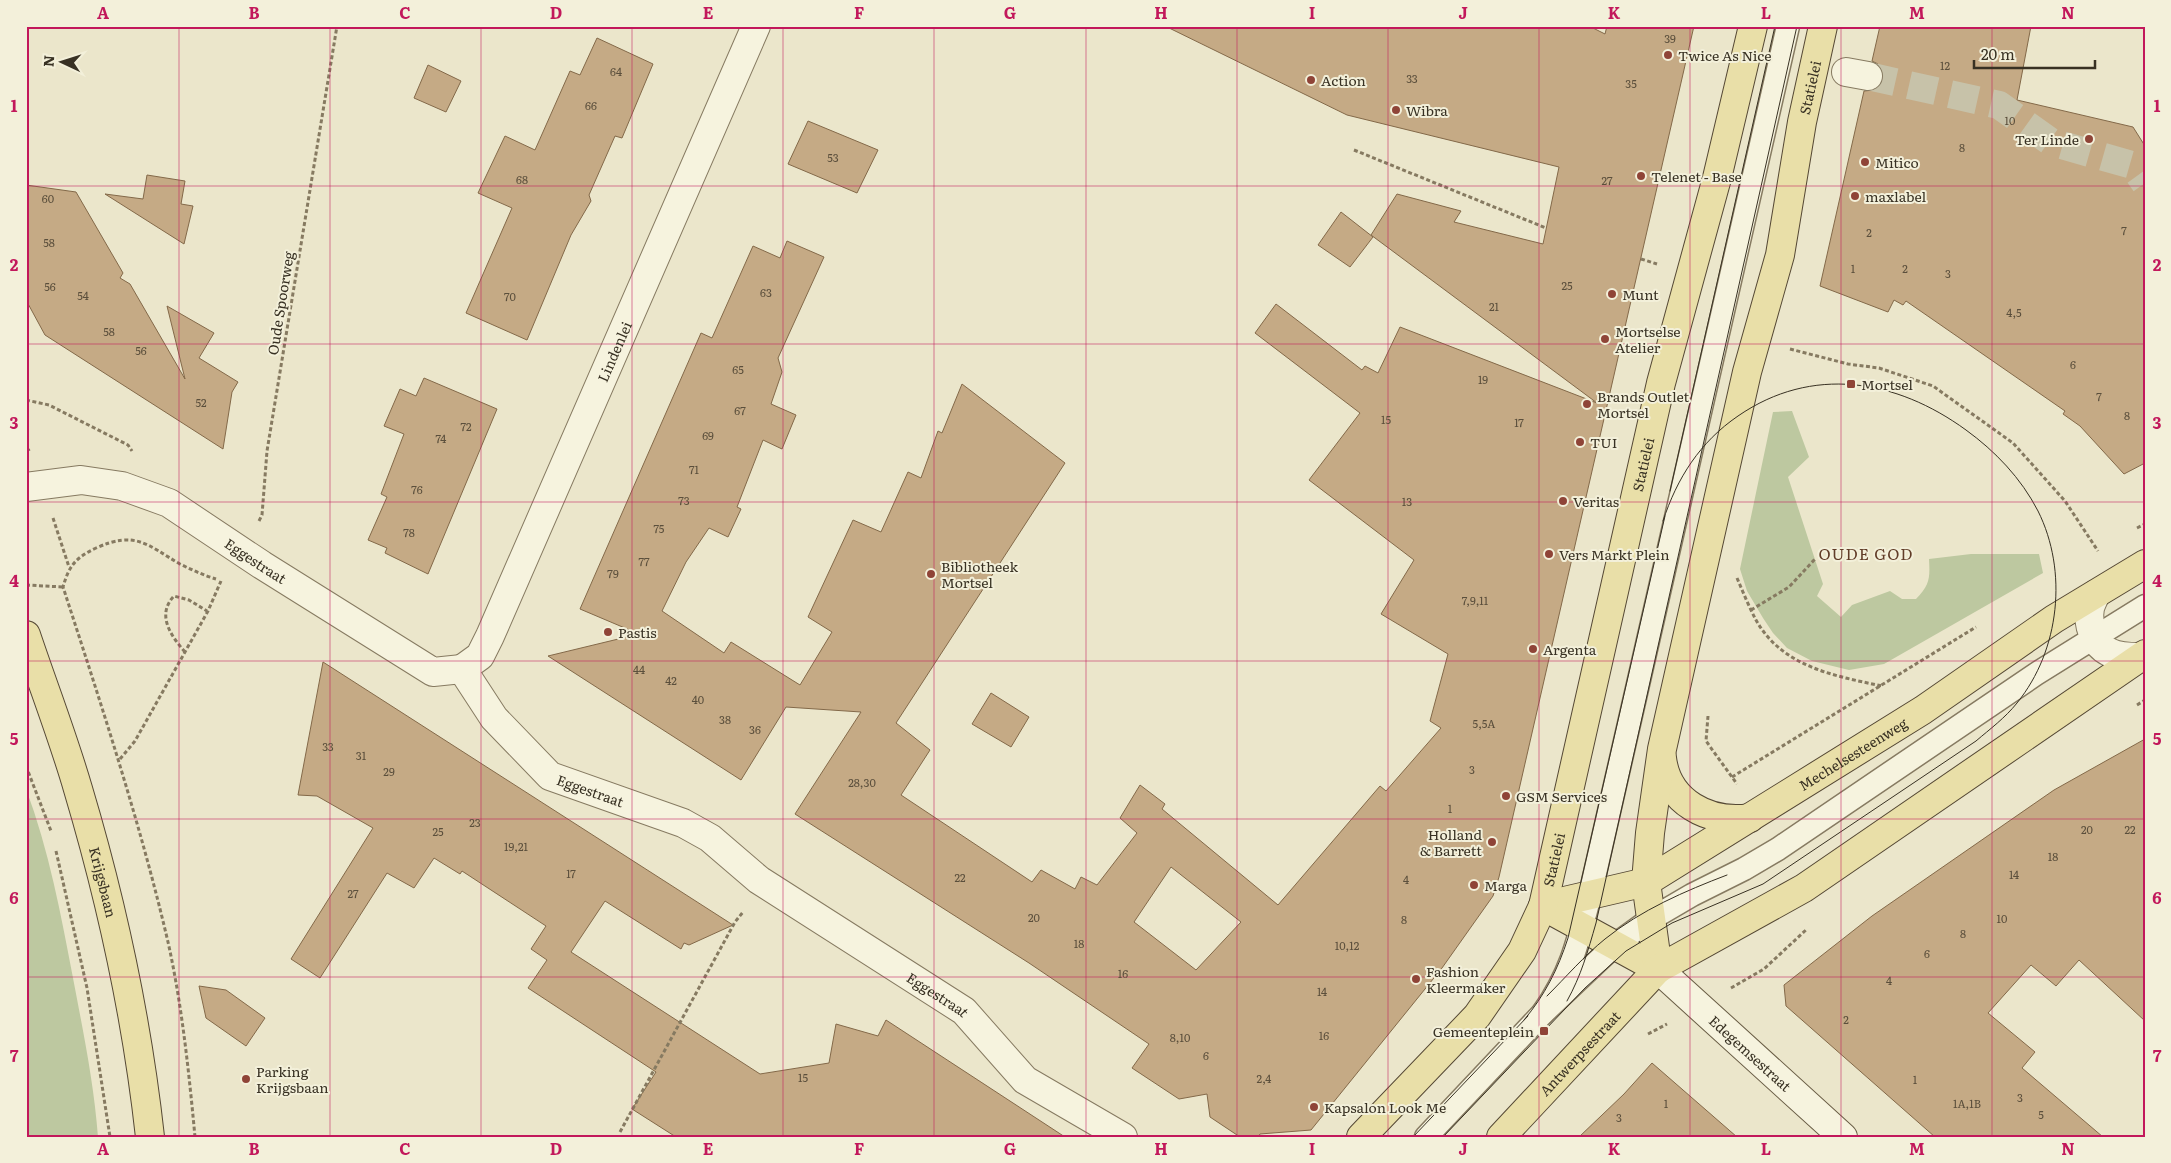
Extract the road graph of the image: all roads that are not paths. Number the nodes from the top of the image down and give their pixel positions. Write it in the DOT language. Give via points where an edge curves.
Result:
graph roads {
  1 [pos="756,26"];
  2 [pos="1753,26"];
  3 [pos="1788,26"];
  4 [pos="1824,26"];
  5 [pos="26,487"];
  6 [pos="2145,564"];
  7 [pos="2096,594"];
  8 [pos="2145,606"];
  9 [pos="26,635"];
  10 [pos="2094,637"];
  11 [pos="2142,656"];
  12 [pos="462,669"];
  13 [pos="1662,749"];
  14 [pos="1750,818"];
  15 [pos="1646,882"];
  16 [pos="1590,895"];
  17 [pos="1543,906"];
  18 [pos="1651,919"];
  19 [pos="1582,927"];
  20 [pos="1615,945"];
  21 [pos="1658,968"];
  22 [pos="1543,1013"];
  23 [pos="150,1137"];
  24 [pos="1122,1137"];
  25 [pos="1361,1137"];
  26 [pos="1426,1137"];
  27 [pos="1501,1137"];
  28 [pos="1843,1137"];
  1 -- 12 [label="street, Lindenlei" via="490,636 480,656"];
  2 -- 17 [label="main road, Statielei" via="1717,178 1661,383"];
  3 -- 16 [label="lane"];
  4 -- 13 [label="main road, Statielei" via="1802,122 1780,255 1747,372"];
  5 -- 12 [label="street, Eggestraat" via="82,480 122,486 169,503 433,672"];
  6 -- 7 [label="main road, Mechelsesteenweg"];
  7 -- 10 [label="street" via="2090,609"];
  7 -- 14 [label="main road, Mechelsesteenweg" via="2015,645 1923,710"];
  8 -- 10 [label="lane"];
  9 -- 23 [label="main road, Krijgsbaan" via="78,789 115,928 133,1018"];
  10 -- 11 [label="street" via="2108,652"];
  10 -- 18 [label="lane" via="1778,849"];
  11 -- 21 [label="main road" via="1810,884"];
  12 -- 24 [label="street, Eggestraat" via="494,718 550,776 683,822 710,838 767,885 964,1010 1025,1080"];
  13 -- 14 [label="main road" via="1664,770 1672,789 1689,806 1712,817"];
  13 -- 15 [label="main road, Statielei"];
  14 -- 15 [label="main road, Mechelsesteenweg"];
  15 -- 16 [label="main road, Mechelsesteenweg"];
  15 -- 18 [label="main road, Statielei"];
  16 -- 17 [label="main road, Mechelsesteenweg"];
  16 -- 19 [label="lane"];
  17 -- 19 [label="main road"];
  17 -- 25 [label="main road" via="1522,951 1477,1016"];
  18 -- 20 [label="lane"];
  18 -- 21 [label="main road, Statielei"];
  19 -- 20 [label="main road"];
  19 -- 22 [label="lane" via="1567,973"];
  20 -- 21 [label="main road"];
  20 -- 22 [label="lane"];
  21 -- 27 [label="main road, Antwerpsestraat"];
  21 -- 28 [label="street, Edegemsestraat"];
  22 -- 26 [label="lane"];
}
